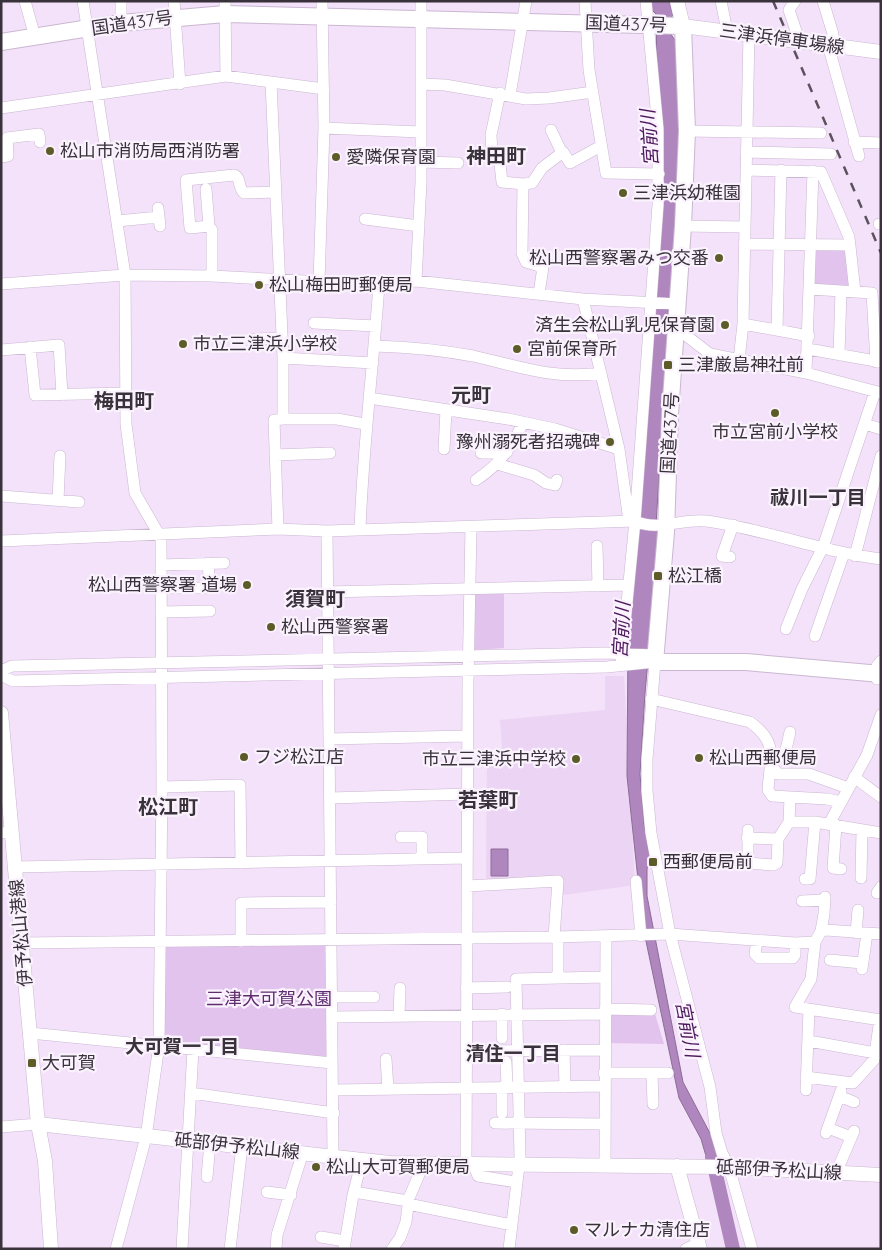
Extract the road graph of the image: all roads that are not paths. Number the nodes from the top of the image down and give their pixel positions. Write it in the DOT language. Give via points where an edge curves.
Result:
graph roads {
  1 [pos="26,1"];
  2 [pos="83,1"];
  3 [pos="121,1"];
  4 [pos="422,1"];
  5 [pos="526,1"];
  6 [pos="585,1"];
  7 [pos="646,1"];
  8 [pos="677,1"];
  9 [pos="721,1"];
  10 [pos="795,1"];
  11 [pos="824,1"];
  12 [pos="225,8"];
  13 [pos="174,9"];
  14 [pos="322,9"];
  15 [pos="421,19"];
  16 [pos="522,21"];
  17 [pos="121,22"];
  18 [pos="585,23"];
  19 [pos="649,24"];
  20 [pos="680,25"];
  21 [pos="86,29"];
  22 [pos="727,31"];
  23 [pos="749,34"];
  24 [pos="34,37"];
  25 [pos="799,40"];
  26 [pos="1,42"];
  27 [pos="832,46"];
  28 [pos="881,52"];
  29 [pos="226,76"];
  30 [pos="271,82"];
  31 [pos="180,84"];
  32 [pos="421,84"];
  33 [pos="324,89"];
  34 [pos="593,92"];
  35 [pos="505,94"];
  36 [pos="98,95"];
  37 [pos="1,108"];
  38 [pos="324,128"];
  39 [pos="551,130"];
  40 [pos="688,130"];
  41 [pos="746,131"];
  42 [pos="420,132"];
  43 [pos="821,133"];
  44 [pos="4,141"];
  45 [pos="40,142"];
  46 [pos="854,142"];
  47 [pos="881,143"];
  48 [pos="601,146"];
  49 [pos="746,152"];
  50 [pos="562,153"];
  51 [pos="831,154"];
  52 [pos="859,156"];
  53 [pos="1,157"];
  54 [pos="421,162"];
  55 [pos="458,163"];
  56 [pos="746,170"];
  57 [pos="781,170"];
  58 [pos="813,171"];
  59 [pos="659,174"];
  60 [pos="523,184"];
  61 [pos="206,189"];
  62 [pos="276,192"];
  63 [pos="159,217"];
  64 [pos="365,219"];
  65 [pos="117,221"];
  66 [pos="209,226"];
  67 [pos="419,226"];
  68 [pos="683,226"];
  69 [pos="744,227"];
  70 [pos="744,244"];
  71 [pos="779,244"];
  72 [pos="811,245"];
  73 [pos="850,245"];
  74 [pos="125,275"];
  75 [pos="212,276"];
  76 [pos="279,280"];
  77 [pos="416,281"];
  78 [pos="319,282"];
  79 [pos="1,284"];
  80 [pos="379,286"];
  81 [pos="810,289"];
  82 [pos="841,291"];
  83 [pos="855,292"];
  84 [pos="538,294"];
  85 [pos="583,299"];
  86 [pos="652,302"];
  87 [pos="674,304"];
  88 [pos="314,323"];
  89 [pos="743,324"];
  90 [pos="376,326"];
  91 [pos="676,327"];
  92 [pos="777,330"];
  93 [pos="809,336"];
  94 [pos="282,338"];
  95 [pos="255,339"];
  96 [pos="375,346"];
  97 [pos="30,347"];
  98 [pos="808,349"];
  99 [pos="1,350"];
  100 [pos="839,355"];
  101 [pos="283,358"];
  102 [pos="739,360"];
  103 [pos="373,362"];
  104 [pos="879,362"];
  105 [pos="806,373"];
  106 [pos="601,374"];
  107 [pos="126,393"];
  108 [pos="878,393"];
  109 [pos="62,395"];
  110 [pos="369,398"];
  111 [pos="446,410"];
  112 [pos="283,419"];
  113 [pos="523,422"];
  114 [pos="365,424"];
  115 [pos="865,424"];
  116 [pos="881,429"];
  117 [pos="444,449"];
  118 [pos="619,449"];
  119 [pos="507,452"];
  120 [pos="330,453"];
  121 [pos="481,453"];
  122 [pos="275,454"];
  123 [pos="60,456"];
  124 [pos="881,456"];
  125 [pos="498,464"];
  126 [pos="878,475"];
  127 [pos="476,480"];
  128 [pos="557,480"];
  129 [pos="1,496"];
  130 [pos="58,500"];
  131 [pos="79,502"];
  132 [pos="635,521"];
  133 [pos="663,525"];
  134 [pos="732,525"];
  135 [pos="471,527"];
  136 [pos="360,528"];
  137 [pos="278,530"];
  138 [pos="327,531"];
  139 [pos="157,534"];
  140 [pos="1,541"];
  141 [pos="598,546"];
  142 [pos="823,547"];
  143 [pos="850,554"];
  144 [pos="730,557"];
  145 [pos="881,559"];
  146 [pos="208,563"];
  147 [pos="224,563"];
  148 [pos="161,565"];
  149 [pos="628,585"];
  150 [pos="598,586"];
  151 [pos="161,588"];
  152 [pos="468,589"];
  153 [pos="327,592"];
  154 [pos="210,611"];
  155 [pos="161,612"];
  156 [pos="786,629"];
  157 [pos="815,636"];
  158 [pos="468,657"];
  159 [pos="328,659"];
  160 [pos="654,659"];
  161 [pos="623,660"];
  162 [pos="161,664"];
  163 [pos="468,670"];
  164 [pos="879,670"];
  165 [pos="1,673"];
  166 [pos="328,674"];
  167 [pos="162,677"];
  168 [pos="651,699"];
  169 [pos="1,713"];
  170 [pos="881,715"];
  171 [pos="789,732"];
  172 [pos="467,736"];
  173 [pos="329,739"];
  174 [pos="770,760"];
  175 [pos="851,783"];
  176 [pos="162,787"];
  177 [pos="468,794"];
  178 [pos="790,797"];
  179 [pos="881,797"];
  180 [pos="330,798"];
  181 [pos="841,802"];
  182 [pos="789,822"];
  183 [pos="814,822"];
  184 [pos="833,825"];
  185 [pos="862,830"];
  186 [pos="7,832"];
  187 [pos="881,833"];
  188 [pos="406,835"];
  189 [pos="778,838"];
  190 [pos="467,858"];
  191 [pos="422,859"];
  192 [pos="331,862"];
  193 [pos="240,863"];
  194 [pos="162,864"];
  195 [pos="16,867"];
  196 [pos="841,869"];
  197 [pos="861,878"];
  198 [pos="805,879"];
  199 [pos="636,881"];
  200 [pos="466,886"];
  201 [pos="802,901"];
  202 [pos="331,902"];
  203 [pos="858,910"];
  204 [pos="821,930"];
  205 [pos="861,933"];
  206 [pos="670,934"];
  207 [pos="881,934"];
  208 [pos="606,936"];
  209 [pos="642,936"];
  210 [pos="556,937"];
  211 [pos="466,939"];
  212 [pos="241,940"];
  213 [pos="331,940"];
  214 [pos="757,940"];
  215 [pos="161,941"];
  216 [pos="815,942"];
  217 [pos="795,943"];
  218 [pos="22,944"];
  219 [pos="830,960"];
  220 [pos="605,977"];
  221 [pos="558,978"];
  222 [pos="507,987"];
  223 [pos="400,988"];
  224 [pos="466,988"];
  225 [pos="332,997"];
  226 [pos="374,997"];
  227 [pos="808,1009"];
  228 [pos="651,1010"];
  229 [pos="605,1012"];
  230 [pos="502,1014"];
  231 [pos="517,1014"];
  232 [pos="466,1015"];
  233 [pos="399,1016"];
  234 [pos="333,1017"];
  235 [pos="880,1019"];
  236 [pos="30,1033"];
  237 [pos="502,1038"];
  238 [pos="809,1041"];
  239 [pos="159,1045"];
  240 [pos="193,1049"];
  241 [pos="518,1050"];
  242 [pos="564,1050"];
  243 [pos="604,1050"];
  244 [pos="489,1051"];
  245 [pos="878,1053"];
  246 [pos="386,1059"];
  247 [pos="506,1062"];
  248 [pos="332,1063"];
  249 [pos="604,1073"];
  250 [pos="652,1073"];
  251 [pos="668,1074"];
  252 [pos="806,1077"];
  253 [pos="564,1086"];
  254 [pos="604,1086"];
  255 [pos="509,1087"];
  256 [pos="466,1088"];
  257 [pos="388,1089"];
  258 [pos="334,1090"];
  259 [pos="806,1090"];
  260 [pos="191,1093"];
  261 [pos="854,1102"];
  262 [pos="652,1104"];
  263 [pos="334,1113"];
  264 [pos="502,1113"];
  265 [pos="495,1123"];
  266 [pos="519,1123"];
  267 [pos="38,1124"];
  268 [pos="605,1124"];
  269 [pos="1,1127"];
  270 [pos="146,1137"];
  271 [pos="189,1141"];
  272 [pos="210,1143"];
  273 [pos="242,1146"];
  274 [pos="303,1152"];
  275 [pos="333,1156"];
  276 [pos="362,1160"];
  277 [pos="424,1164"];
  278 [pos="469,1164"];
  279 [pos="518,1164"];
  280 [pos="605,1166"];
  281 [pos="677,1166"];
  282 [pos="719,1167"];
  283 [pos="836,1173"];
  284 [pos="881,1175"];
  285 [pos="207,1177"];
  286 [pos="516,1182"];
  287 [pos="267,1192"];
  288 [pos="354,1192"];
  289 [pos="291,1194"];
  290 [pos="408,1203"];
  291 [pos="512,1225"];
  292 [pos="322,1237"];
  293 [pos="345,1245"];
  294 [pos="695,1247"];
  295 [pos="42,1249"];
  296 [pos="51,1249"];
  297 [pos="116,1249"];
  298 [pos="182,1249"];
  299 [pos="230,1249"];
  300 [pos="276,1249"];
  301 [pos="392,1249"];
  302 [pos="509,1249"];
  303 [pos="752,1249"];
  1 -- 24 [label="street"];
  2 -- 21 [label="street"];
  3 -- 17 [label="street"];
  4 -- 15 [label="street"];
  5 -- 16 [label="street"];
  6 -- 18 [label="street"];
  7 -- 19 [label="street"];
  8 -- 20 [label="main road"];
  9 -- 22 [label="street"];
  10 -- 25 [label="street" via="788,10"];
  11 -- 27 [label="street" via="833,34"];
  12 -- 13 [label="highway, 国道437号"];
  12 -- 14 [label="highway, 国道437号"];
  12 -- 29 [label="street"];
  13 -- 17 [label="highway, 国道437号"];
  13 -- 31 [label="street"];
  14 -- 15 [label="highway, 国道437号"];
  14 -- 33 [label="street"];
  15 -- 16 [label="highway, 国道437号"];
  15 -- 32 [label="street"];
  16 -- 18 [label="highway, 国道437号"];
  16 -- 35 [label="street"];
  17 -- 21 [label="highway, 国道437号"];
  18 -- 19 [label="highway, 国道437号"];
  18 -- 34 [label="street"];
  19 -- 20 [label="highway, 国道437号"];
  19 -- 59 [label="street"];
  20 -- 22 [label="main road, 三津浜停車場線"];
  20 -- 40 [label="highway, 国道437号"];
  21 -- 24 [label="highway, 国道437号"];
  21 -- 36 [label="street"];
  22 -- 23 [label="main road, 三津浜停車場線"];
  23 -- 25 [label="main road, 三津浜停車場線"];
  23 -- 41 [label="street"];
  24 -- 26 [label="highway, 国道437号"];
  25 -- 27 [label="main road, 三津浜停車場線"];
  27 -- 28 [label="main road, 三津浜停車場線"];
  27 -- 46 [label="street" via="830,52"];
  29 -- 30 [label="street"];
  29 -- 31 [label="street"];
  30 -- 33 [label="street"];
  30 -- 62 [label="street"];
  31 -- 36 [label="street"];
  32 -- 35 [label="street"];
  32 -- 42 [label="street"];
  33 -- 38 [label="street"];
  34 -- 35 [label="street" via="542,99"];
  34 -- 48 [label="street"];
  35 -- 60 [label="street" via="491,135 492,154 499,155 502,182"];
  36 -- 37 [label="street"];
  36 -- 65 [label="street"];
  38 -- 42 [label="street"];
  38 -- 78 [label="street"];
  39 -- 50 [label="street"];
  40 -- 41 [label="street"];
  40 -- 68 [label="highway, 国道437号"];
  41 -- 43 [label="street"];
  41 -- 49 [label="street"];
  42 -- 54 [label="street"];
  44 -- 45 [label="street" via="40,134"];
  44 -- 53 [label="street" via="8,156"];
  46 -- 47 [label="street"];
  46 -- 52 [label="street"];
  48 -- 50 [label="street" via="570,163"];
  48 -- 59 [label="street" via="606,173"];
  49 -- 51 [label="street"];
  49 -- 56 [label="street"];
  50 -- 60 [label="street" via="542,168 532,183"];
  54 -- 55 [label="street"];
  54 -- 67 [label="street"];
  56 -- 57 [label="street"];
  56 -- 69 [label="street"];
  57 -- 58 [label="street"];
  57 -- 71 [label="street"];
  58 -- 72 [label="street"];
  58 -- 73 [label="street" via="822,172"];
  59 -- 86 [label="street"];
  60 -- 84 [label="street" via="522,253 526,262 543,266"];
  61 -- 66 [label="street"];
  62 -- 66 [label="street" via="244,193 234,175 186,180 190,228"];
  62 -- 76 [label="street"];
  63 -- 65 [label="street"];
  64 -- 67 [label="street"];
  65 -- 74 [label="street"];
  66 -- 75 [label="street" via="212,230"];
  67 -- 77 [label="street"];
  68 -- 69 [label="street"];
  68 -- 87 [label="highway, 国道437号"];
  69 -- 70 [label="street"];
  70 -- 71 [label="street"];
  70 -- 89 [label="street"];
  71 -- 72 [label="street"];
  71 -- 92 [label="street"];
  72 -- 73 [label="street"];
  72 -- 81 [label="street"];
  73 -- 83 [label="street"];
  74 -- 75 [label="street"];
  74 -- 79 [label="street"];
  74 -- 107 [label="street"];
  75 -- 76 [label="street"];
  76 -- 78 [label="street"];
  76 -- 94 [label="street"];
  77 -- 80 [label="street"];
  77 -- 84 [label="street"];
  78 -- 80 [label="street"];
  80 -- 90 [label="street"];
  81 -- 82 [label="street"];
  81 -- 93 [label="street"];
  82 -- 83 [label="street"];
  82 -- 100 [label="street"];
  83 -- 104 [label="street" via="872,293"];
  84 -- 85 [label="street"];
  85 -- 86 [label="street"];
  85 -- 106 [label="street"];
  86 -- 87 [label="street"];
  86 -- 132 [label="street"];
  87 -- 91 [label="highway, 国道437号"];
  88 -- 90 [label="street"];
  89 -- 92 [label="street"];
  89 -- 102 [label="street"];
  90 -- 96 [label="street"];
  91 -- 102 [label="street" via="710,354"];
  91 -- 133 [label="highway, 国道437号"];
  92 -- 93 [label="street"];
  93 -- 98 [label="street"];
  94 -- 95 [label="street"];
  94 -- 101 [label="street"];
  96 -- 103 [label="street"];
  96 -- 106 [label="street" via="452,352 562,376"];
  97 -- 99 [label="street"];
  97 -- 109 [label="street" via="35,395"];
  97 -- 109 [label="street" via="59,345"];
  98 -- 100 [label="street"];
  98 -- 105 [label="street"];
  100 -- 104 [label="street"];
  101 -- 103 [label="street"];
  101 -- 112 [label="street"];
  102 -- 105 [label="street"];
  103 -- 110 [label="street"];
  105 -- 108 [label="street"];
  106 -- 118 [label="street"];
  107 -- 109 [label="street"];
  107 -- 139 [label="street" via="126,424 135,493"];
  108 -- 115 [label="street"];
  110 -- 111 [label="street"];
  110 -- 114 [label="street"];
  111 -- 113 [label="street"];
  111 -- 117 [label="street"];
  112 -- 114 [label="street" via="336,419"];
  112 -- 122 [label="street" via="274,420"];
  113 -- 118 [label="street"];
  113 -- 119 [label="street"];
  114 -- 136 [label="street"];
  115 -- 116 [label="street"];
  115 -- 142 [label="street"];
  118 -- 132 [label="street"];
  119 -- 121 [label="street"];
  119 -- 125 [label="street"];
  120 -- 122 [label="street" via="307,459"];
  122 -- 137 [label="street"];
  123 -- 130 [label="street"];
  124 -- 126 [label="street"];
  125 -- 127 [label="street"];
  125 -- 128 [label="street" via="534,475 551,485 555,485"];
  126 -- 143 [label="street"];
  129 -- 130 [label="street"];
  130 -- 131 [label="street"];
  132 -- 133 [label="street"];
  132 -- 135 [label="street"];
  132 -- 149 [label="street"];
  133 -- 134 [label="street" via="701,520"];
  133 -- 160 [label="highway, 国道437号"];
  134 -- 142 [label="street"];
  134 -- 144 [label="street" via="722,556"];
  135 -- 136 [label="street"];
  135 -- 152 [label="street"];
  136 -- 138 [label="street"];
  137 -- 138 [label="street"];
  137 -- 139 [label="street"];
  138 -- 153 [label="street"];
  139 -- 140 [label="street"];
  139 -- 148 [label="street" via="161,538"];
  141 -- 150 [label="street"];
  142 -- 143 [label="street"];
  142 -- 156 [label="street"];
  143 -- 145 [label="street"];
  143 -- 157 [label="street"];
  146 -- 147 [label="street"];
  146 -- 148 [label="street"];
  146 -- 151 [label="street" via="210,588"];
  148 -- 151 [label="street"];
  149 -- 150 [label="street"];
  149 -- 161 [label="street"];
  150 -- 152 [label="street"];
  151 -- 155 [label="street"];
  152 -- 153 [label="street"];
  152 -- 158 [label="street"];
  153 -- 159 [label="street"];
  154 -- 155 [label="street"];
  155 -- 162 [label="street"];
  158 -- 159 [label="street"];
  158 -- 161 [label="street" via="605,653"];
  158 -- 163 [label="street"];
  159 -- 162 [label="street"];
  159 -- 166 [label="street"];
  160 -- 161 [label="street"];
  160 -- 164 [label="highway"];
  160 -- 168 [label="street"];
  161 -- 163 [label="street" via="607,667"];
  162 -- 165 [label="street" via="12,666"];
  162 -- 167 [label="street"];
  163 -- 166 [label="street"];
  163 -- 172 [label="street"];
  165 -- 167 [label="street" via="13,681"];
  166 -- 167 [label="street"];
  166 -- 173 [label="street"];
  167 -- 176 [label="street"];
  168 -- 174 [label="street" via="750,722 767,736"];
  168 -- 206 [label="street" via="647,791 651,834"];
  169 -- 186 [label="main road, 伊予松山港線"];
  170 -- 175 [label="street" via="867,755"];
  171 -- 174 [label="street" via="785,754"];
  172 -- 173 [label="street"];
  172 -- 177 [label="street"];
  173 -- 180 [label="street"];
  174 -- 175 [label="street" via="778,774 809,774"];
  174 -- 178 [label="street" via="769,793 776,797"];
  175 -- 179 [label="street"];
  175 -- 181 [label="street"];
  176 -- 193 [label="street" via="240,785"];
  176 -- 194 [label="street"];
  177 -- 180 [label="street"];
  177 -- 190 [label="street"];
  178 -- 181 [label="street"];
  178 -- 182 [label="street"];
  180 -- 192 [label="street"];
  181 -- 184 [label="street"];
  182 -- 183 [label="street"];
  182 -- 189 [label="street"];
  183 -- 184 [label="street"];
  183 -- 198 [label="street" via="810,879"];
  184 -- 185 [label="street"];
  184 -- 196 [label="street" via="833,868"];
  185 -- 187 [label="street"];
  185 -- 197 [label="street"];
  186 -- 195 [label="main road, 伊予松山港線"];
  188 -- 191 [label="street" via="422,837"];
  189 -- 189 [label="street" via="778,858 773,865 748,863 748,834"];
  190 -- 191 [label="street"];
  190 -- 200 [label="street"];
  191 -- 192 [label="street"];
  192 -- 193 [label="street"];
  192 -- 202 [label="street"];
  193 -- 194 [label="street"];
  194 -- 195 [label="street"];
  194 -- 215 [label="street"];
  195 -- 218 [label="main road, 伊予松山港線"];
  199 -- 209 [label="street"];
  200 -- 210 [label="street" via="558,881"];
  200 -- 211 [label="street"];
  201 -- 204 [label="street" via="825,898"];
  202 -- 212 [label="street" via="242,903"];
  202 -- 213 [label="street"];
  203 -- 205 [label="street"];
  204 -- 205 [label="street"];
  204 -- 216 [label="street"];
  205 -- 207 [label="street"];
  205 -- 219 [label="street" via="862,966"];
  206 -- 209 [label="street"];
  206 -- 214 [label="street"];
  206 -- 282 [label="street" via="710,1087"];
  208 -- 209 [label="street"];
  208 -- 210 [label="street"];
  208 -- 220 [label="street"];
  210 -- 211 [label="street"];
  210 -- 221 [label="street"];
  211 -- 213 [label="street"];
  211 -- 224 [label="street"];
  212 -- 213 [label="street"];
  212 -- 215 [label="street"];
  213 -- 225 [label="street"];
  214 -- 217 [label="street"];
  214 -- 217 [label="street" via="756,954 759,958 793,958"];
  215 -- 218 [label="street"];
  215 -- 239 [label="street"];
  216 -- 217 [label="street"];
  216 -- 227 [label="street" via="811,979 795,1007"];
  218 -- 236 [label="main road, 伊予松山港線"];
  220 -- 221 [label="street"];
  220 -- 229 [label="street"];
  221 -- 231 [label="street" via="516,978"];
  222 -- 224 [label="street"];
  223 -- 233 [label="street"];
  224 -- 232 [label="street"];
  225 -- 226 [label="street"];
  225 -- 234 [label="street"];
  227 -- 235 [label="street"];
  227 -- 238 [label="street"];
  228 -- 229 [label="street"];
  229 -- 231 [label="street"];
  229 -- 243 [label="street"];
  230 -- 231 [label="street"];
  230 -- 232 [label="street"];
  230 -- 237 [label="street"];
  231 -- 241 [label="street"];
  232 -- 233 [label="street"];
  232 -- 256 [label="street"];
  233 -- 234 [label="street"];
  234 -- 248 [label="street"];
  235 -- 245 [label="street"];
  236 -- 239 [label="street"];
  236 -- 267 [label="main road, 伊予松山港線"];
  238 -- 245 [label="street"];
  238 -- 252 [label="street"];
  239 -- 240 [label="street"];
  239 -- 270 [label="street"];
  240 -- 248 [label="street"];
  240 -- 260 [label="street"];
  241 -- 242 [label="street"];
  241 -- 244 [label="street"];
  241 -- 255 [label="street"];
  242 -- 243 [label="street"];
  242 -- 253 [label="street"];
  243 -- 249 [label="street"];
  245 -- 252 [label="street" via="852,1083"];
  246 -- 257 [label="street"];
  247 -- 255 [label="street"];
  248 -- 258 [label="street"];
  249 -- 250 [label="street"];
  249 -- 254 [label="street"];
  250 -- 251 [label="street"];
  250 -- 262 [label="street"];
  252 -- 259 [label="street"];
  253 -- 254 [label="street"];
  253 -- 255 [label="street"];
  254 -- 268 [label="street"];
  255 -- 256 [label="street"];
  255 -- 264 [label="street"];
  255 -- 266 [label="street"];
  256 -- 257 [label="street"];
  256 -- 278 [label="street"];
  257 -- 258 [label="street"];
  258 -- 263 [label="street"];
  260 -- 263 [label="street"];
  260 -- 271 [label="street"];
  261 -- 283 [label="street" via="840,1094 827,1131 852,1134"];
  263 -- 275 [label="street"];
  265 -- 266 [label="street"];
  266 -- 268 [label="street"];
  266 -- 279 [label="street"];
  267 -- 269 [label="street"];
  267 -- 270 [label="main road, 砥部伊予松山線"];
  267 -- 295 [label="main road, 伊予松山港線" via="35,1162"];
  267 -- 296 [label="main road, 伊予松山港線" via="45,1162"];
  268 -- 280 [label="street"];
  270 -- 271 [label="main road, 砥部伊予松山線"];
  270 -- 297 [label="street"];
  271 -- 272 [label="main road, 砥部伊予松山線"];
  271 -- 298 [label="street"];
  272 -- 273 [label="main road, 砥部伊予松山線"];
  272 -- 285 [label="street"];
  273 -- 274 [label="main road, 砥部伊予松山線"];
  273 -- 299 [label="street"];
  274 -- 275 [label="main road, 砥部伊予松山線"];
  274 -- 289 [label="street"];
  275 -- 276 [label="main road, 砥部伊予松山線"];
  276 -- 277 [label="main road, 砥部伊予松山線"];
  276 -- 288 [label="street"];
  277 -- 278 [label="main road, 砥部伊予松山線"];
  277 -- 290 [label="street"];
  278 -- 279 [label="main road, 砥部伊予松山線"];
  278 -- 286 [label="street" via="478,1176"];
  279 -- 280 [label="main road, 砥部伊予松山線"];
  279 -- 286 [label="street"];
  280 -- 281 [label="main road, 砥部伊予松山線"];
  281 -- 282 [label="main road, 砥部伊予松山線"];
  281 -- 294 [label="main road"];
  282 -- 283 [label="main road, 砥部伊予松山線"];
  282 -- 303 [label="street"];
  283 -- 284 [label="main road, 砥部伊予松山線"];
  286 -- 291 [label="street"];
  287 -- 289 [label="street"];
  288 -- 290 [label="street"];
  288 -- 293 [label="street"];
  289 -- 300 [label="street" via="277,1235"];
  290 -- 291 [label="street"];
  290 -- 301 [label="street" via="406,1222"];
  291 -- 302 [label="street"];
  292 -- 293 [label="street"];
}
